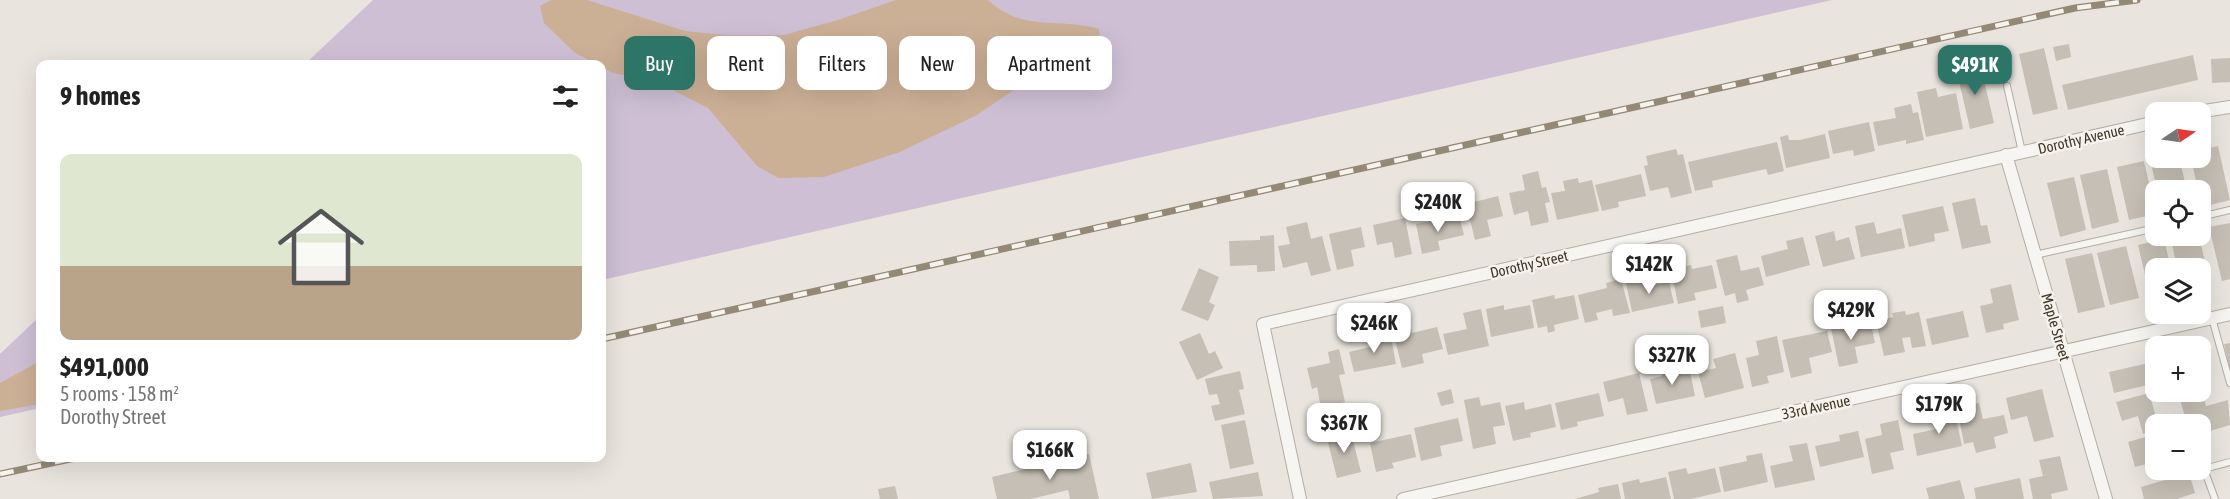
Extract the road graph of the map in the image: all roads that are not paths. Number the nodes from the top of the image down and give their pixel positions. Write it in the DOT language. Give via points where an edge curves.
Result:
graph roads {
  1 [pos="2007,86"];
  2 [pos="2230,107"];
  3 [pos="2211,110"];
  4 [pos="2145,124"];
  5 [pos="2022,152"];
  6 [pos="2006,155"];
  7 [pos="2230,210"];
  8 [pos="2211,214"];
  9 [pos="2145,230"];
  10 [pos="2035,255"];
  11 [pos="2230,314"];
  12 [pos="2212,318"];
  13 [pos="2063,353"];
  14 [pos="2230,383"];
  15 [pos="2230,462"];
  16 [pos="1300,499"];
  17 [pos="1403,499"];
  18 [pos="2106,499"];
  19 [pos="2215,499"];
  1 -- 5 [label="lane"];
  2 -- 3 [label="street"];
  4 -- 5 [label="street, Dorothy Avenue"];
  5 -- 6 [label="street, Dorothy Avenue"];
  6 -- 10 [label="street, Maple Street"];
  6 -- 16 [label="street, Dorothy Street" via="1263,324"];
  7 -- 8 [label="lane"];
  9 -- 10 [label="lane"];
  10 -- 13 [label="street, Maple Street"];
  11 -- 12 [label="street, 33rd Avenue"];
  12 -- 13 [label="street, 33rd Avenue"];
  12 -- 14 [label="lane"];
  13 -- 17 [label="street, 33rd Avenue"];
  13 -- 18 [label="street, Maple Street"];
  15 -- 19 [label="lane" via="2205,469"];
}
